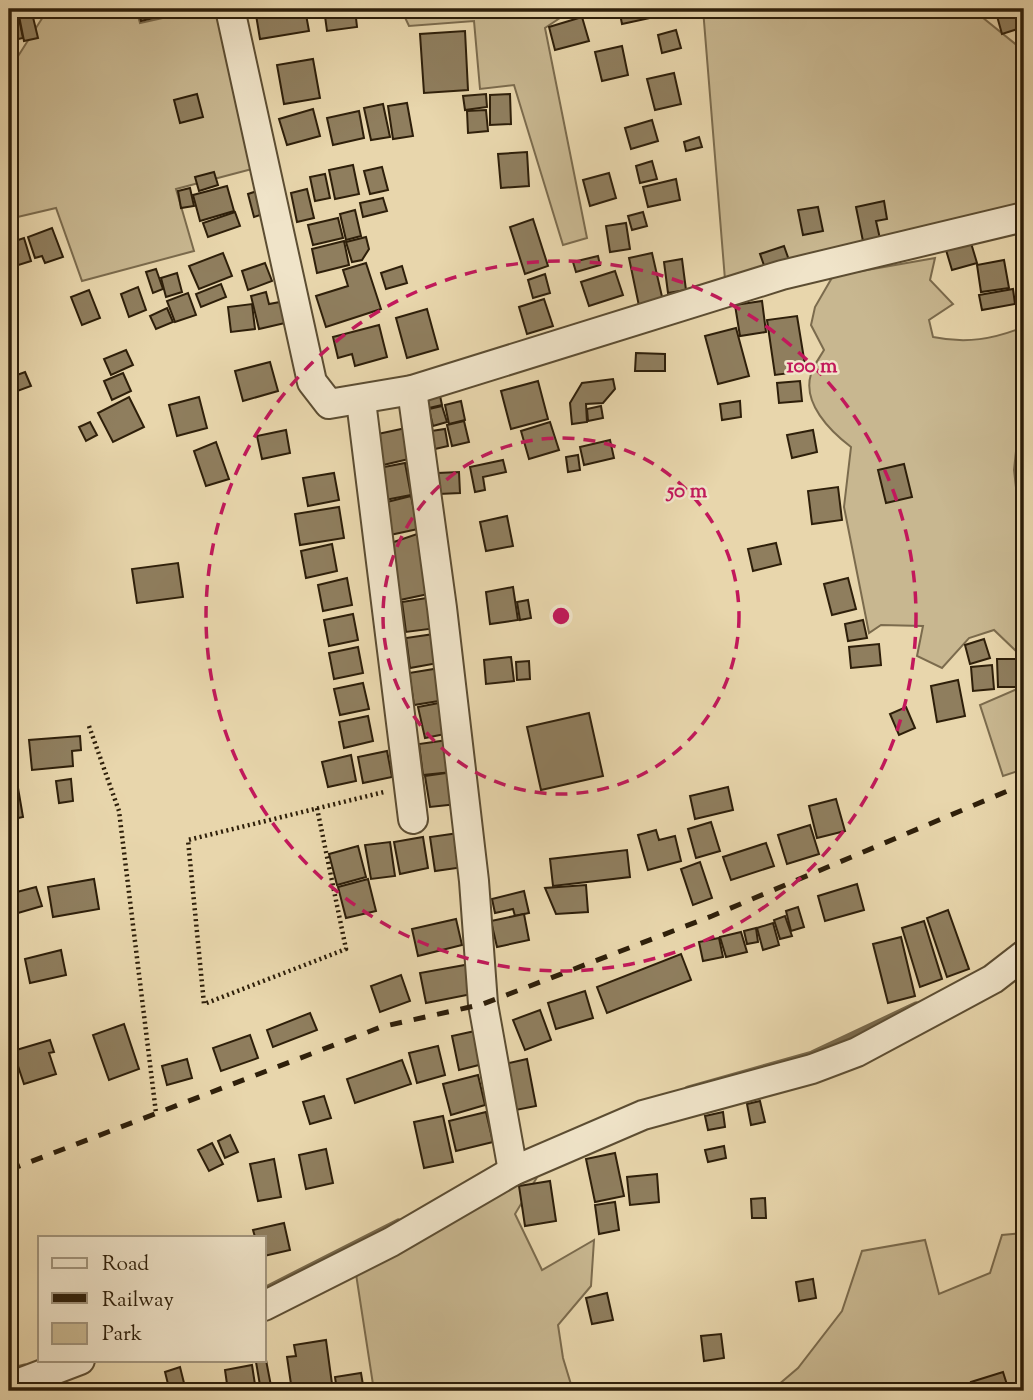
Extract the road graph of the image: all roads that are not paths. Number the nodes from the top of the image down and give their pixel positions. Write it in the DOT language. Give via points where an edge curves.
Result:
graph roads {
  1 [pos="230,9"];
  2 [pos="1024,217"];
  3 [pos="412,390"];
  4 [pos="361,401"];
  5 [pos="413,819"];
  6 [pos="1024,955"];
  7 [pos="513,1171"];
  8 [pos="266,1305"];
  9 [pos="75,1362"];
  10 [pos="9,1387"];
  1 -- 4 [label="street" via="312,382 329,404"];
  2 -- 3 [label="street" via="782,275"];
  3 -- 4 [label="street"];
  3 -- 7 [label="street" via="474,881 483,1004"];
  4 -- 5 [label="street"];
  6 -- 7 [label="street" via="993,979 857,1052 812,1069 643,1115"];
  7 -- 8 [label="street" via="391,1242"];
  9 -- 10 [label="street"];
}
